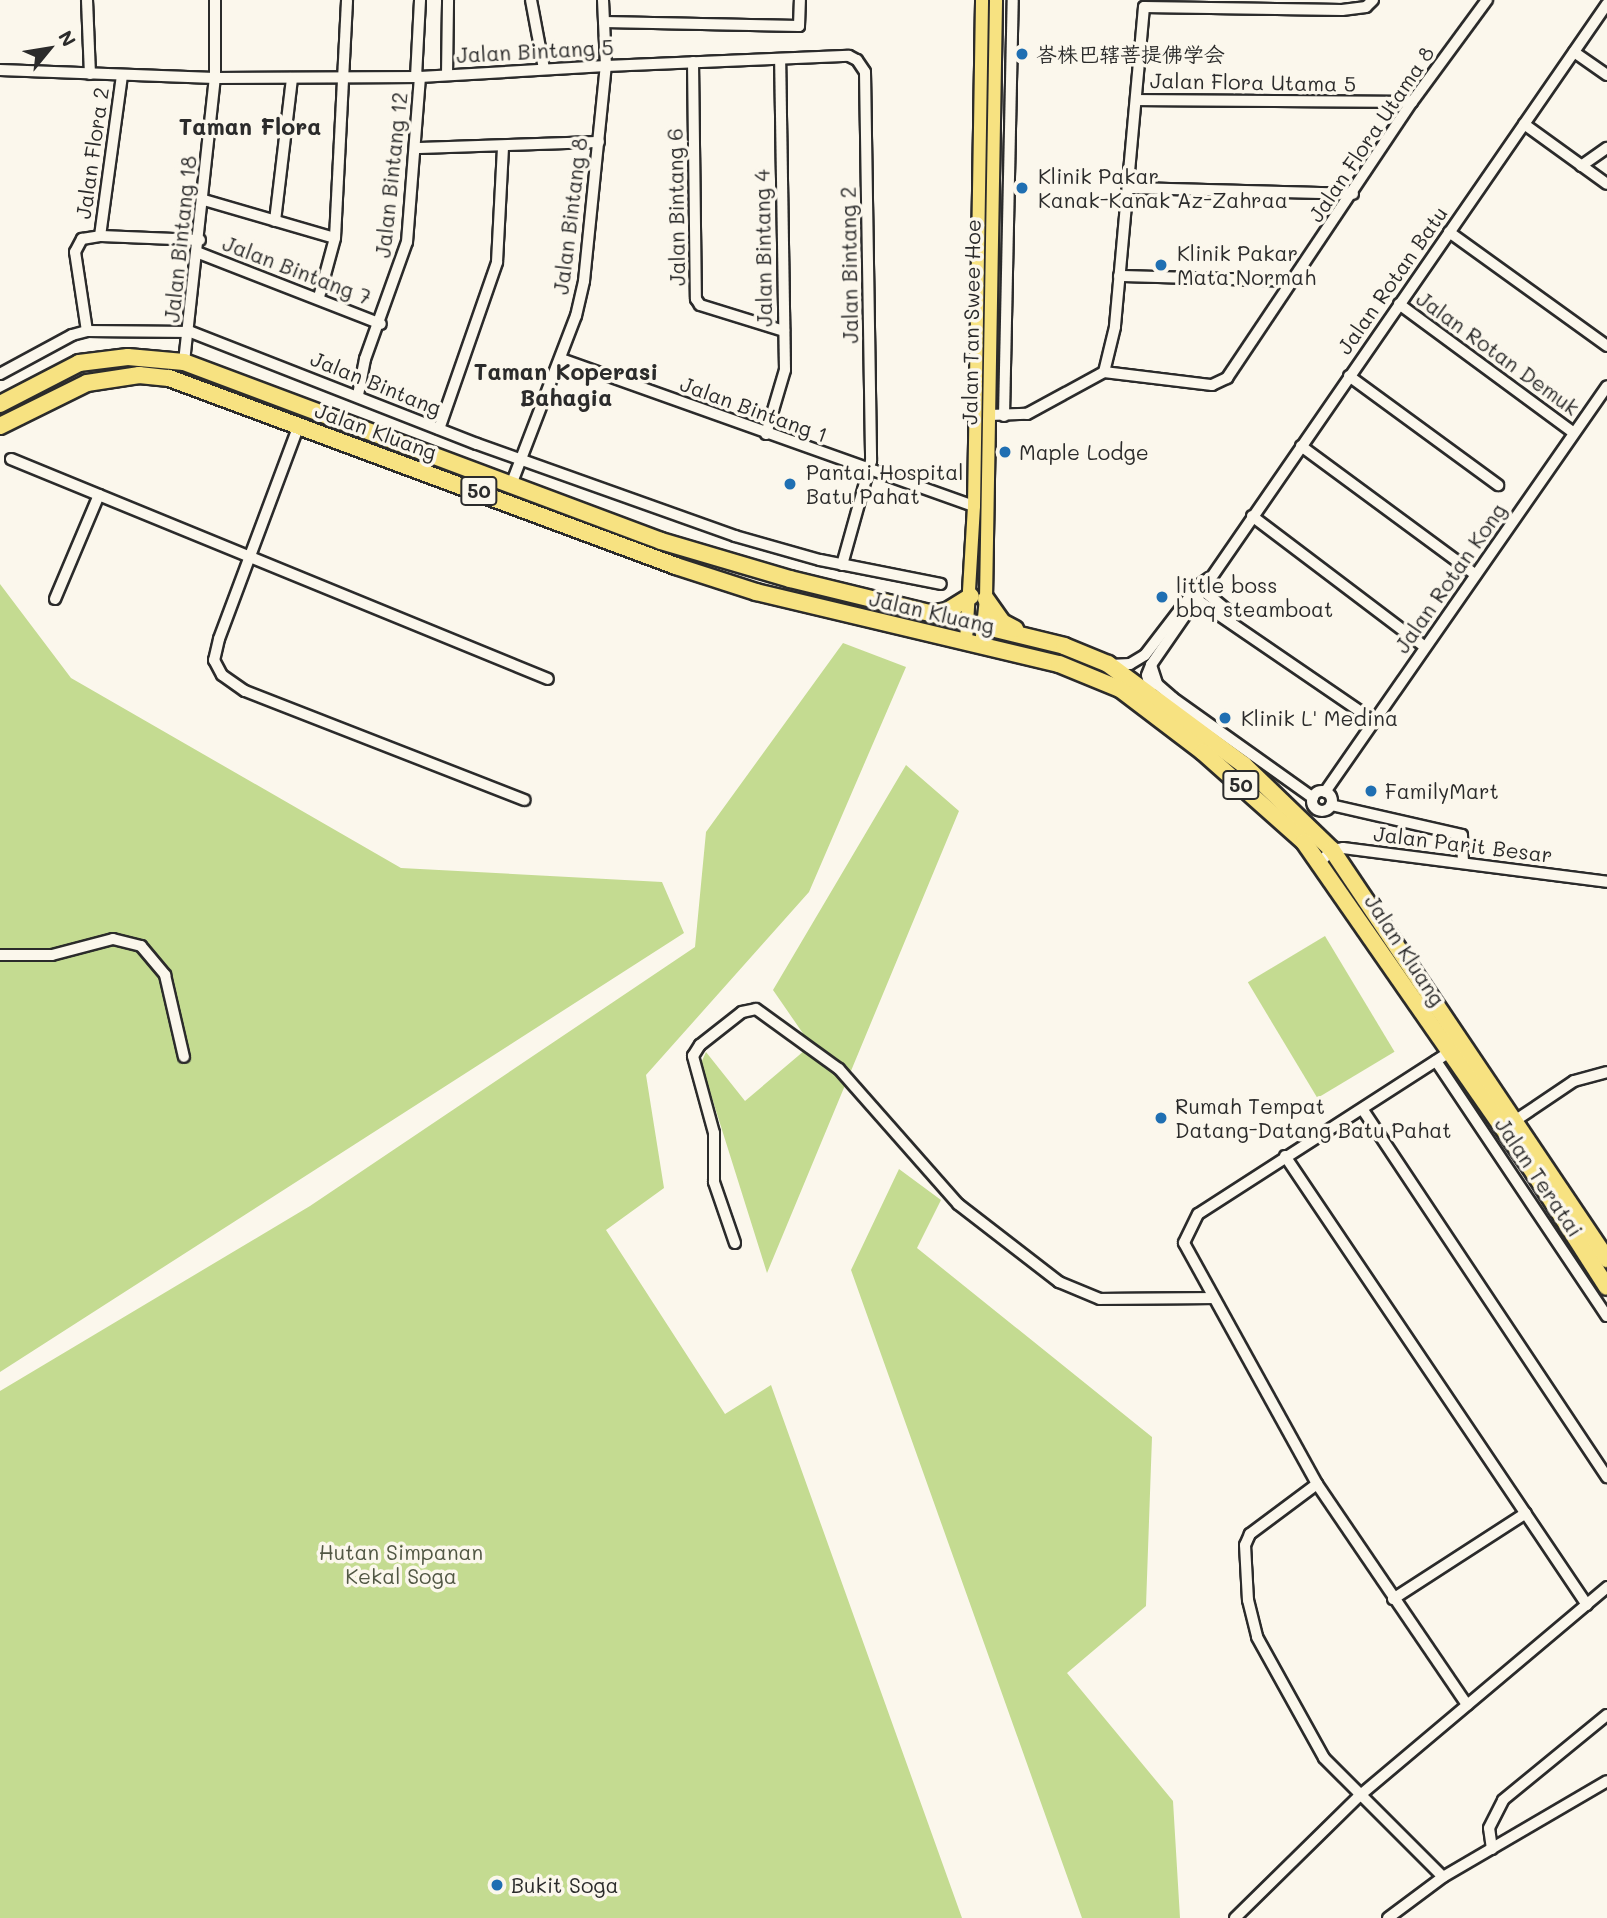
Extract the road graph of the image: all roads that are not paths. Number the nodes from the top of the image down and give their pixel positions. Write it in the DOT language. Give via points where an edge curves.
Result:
graph roads {
  1 [pos="88,0"];
  2 [pos="215,0"];
  3 [pos="347,0"];
  4 [pos="419,0"];
  5 [pos="448,0"];
  6 [pos="531,0"];
  7 [pos="603,0"];
  8 [pos="800,0"];
  9 [pos="982,0"];
  10 [pos="996,0"];
  11 [pos="1013,0"];
  12 [pos="1373,0"];
  13 [pos="1487,0"];
  14 [pos="1607,4"];
  15 [pos="604,22"];
  16 [pos="1574,52"];
  17 [pos="780,59"];
  18 [pos="857,60"];
  19 [pos="693,62"];
  20 [pos="606,66"];
  21 [pos="544,69"];
  22 [pos="0,70"];
  23 [pos="90,74"];
  24 [pos="122,75"];
  25 [pos="447,75"];
  26 [pos="1607,75"];
  27 [pos="418,77"];
  28 [pos="215,78"];
  29 [pos="292,78"];
  30 [pos="346,78"];
  31 [pos="1136,100"];
  32 [pos="1412,102"];
  33 [pos="1524,124"];
  34 [pos="598,142"];
  35 [pos="503,146"];
  36 [pos="417,148"];
  37 [pos="1607,148"];
  38 [pos="1581,166"];
  39 [pos="1607,184"];
  40 [pos="1128,188"];
  41 [pos="1353,194"];
  42 [pos="204,200"];
  43 [pos="275,221"];
  44 [pos="1449,232"];
  45 [pos="100,236"];
  46 [pos="335,238"];
  47 [pos="200,240"];
  48 [pos="199,253"];
  49 [pos="1119,276"];
  50 [pos="1293,281"];
  51 [pos="318,297"];
  52 [pos="1399,304"];
  53 [pos="381,324"];
  54 [pos="88,331"];
  55 [pos="784,331"];
  56 [pos="191,332"];
  57 [pos="1607,346"];
  58 [pos="561,359"];
  59 [pos="184,362"];
  60 [pos="1104,372"];
  61 [pos="0,374"];
  62 [pos="1349,376"];
  63 [pos="1607,386"];
  64 [pos="358,395"];
  65 [pos="0,404"];
  66 [pos="989,415"];
  67 [pos="1004,416"];
  68 [pos="299,425"];
  69 [pos="0,426"];
  70 [pos="439,429"];
  71 [pos="1574,433"];
  72 [pos="766,434"];
  73 [pos="1301,446"];
  74 [pos="519,458"];
  75 [pos="11,459"];
  76 [pos="869,472"];
  77 [pos="511,485"];
  78 [pos="1499,485"];
  79 [pos="99,495"];
  80 [pos="974,506"];
  81 [pos="1252,516"];
  82 [pos="251,555"];
  83 [pos="842,565"];
  84 [pos="1476,575"];
  85 [pos="941,584"];
  86 [pos="1197,593"];
  87 [pos="979,597"];
  88 [pos="55,599"];
  89 [pos="927,614"];
  90 [pos="976,624"];
  91 [pos="1028,636"];
  92 [pos="973,643"];
  93 [pos="1426,647"];
  94 [pos="1108,664"];
  95 [pos="1151,665"];
  96 [pos="548,679"];
  97 [pos="1151,692"];
  98 [pos="1374,721"];
  99 [pos="1325,792"];
  100 [pos="1313,798"];
  101 [pos="525,800"];
  102 [pos="1331,806"];
  103 [pos="1332,850"];
  104 [pos="1320,862"];
  105 [pos="1462,862"];
  106 [pos="1607,882"];
  107 [pos="0,955"];
  108 [pos="1445,1018"];
  109 [pos="184,1057"];
  110 [pos="1442,1057"];
  111 [pos="1607,1072"];
  112 [pos="1363,1110"];
  113 [pos="1516,1120"];
  114 [pos="1285,1156"];
  115 [pos="735,1243"];
  116 [pos="1607,1259"];
  117 [pos="1607,1287"];
  118 [pos="1212,1298"];
  119 [pos="1607,1316"];
  120 [pos="1607,1477"];
  121 [pos="1317,1484"];
  122 [pos="1526,1513"];
  123 [pos="1607,1587"];
  124 [pos="1393,1599"];
  125 [pos="1587,1605"];
  126 [pos="1467,1705"];
  127 [pos="1607,1715"];
  128 [pos="1607,1781"];
  129 [pos="1358,1797"];
  130 [pos="1492,1849"];
  131 [pos="1443,1877"];
  132 [pos="1235,1918"];
  133 [pos="1388,1918"];
  1 -- 23 [label="street"];
  2 -- 28 [label="street, Jalan Bintang 18"];
  3 -- 30 [label="street"];
  4 -- 27 [label="street, Jalan Bintang 12"];
  5 -- 25 [label="street"];
  6 -- 21 [label="street"];
  7 -- 15 [label="street, Jalan Bintang 8"];
  8 -- 15 [label="street" via="799,26"];
  9 -- 80 [label="main road, Jalan Tan Swee Hoe"];
  10 -- 66 [label="main road, Jalan Tan Swee Hoe"];
  11 -- 67 [label="street"];
  12 -- 31 [label="street" via="1366,7 1342,10 1144,7"];
  13 -- 32 [label="street, Jalan Flora Utama 8"];
  14 -- 16 [label="street, Jalan Rotan Batu"];
  15 -- 20 [label="street, Jalan Bintang 8"];
  16 -- 26 [label="street"];
  16 -- 33 [label="street, Jalan Rotan Batu"];
  17 -- 18 [label="street, Jalan Bintang 5"];
  17 -- 19 [label="street, Jalan Bintang 5"];
  17 -- 55 [label="street, Jalan Bintang 4"];
  18 -- 76 [label="street, Jalan Bintang 2" via="865,72"];
  19 -- 20 [label="street, Jalan Bintang 5"];
  19 -- 55 [label="street, Jalan Bintang 6" via="696,299 700,305"];
  20 -- 21 [label="street, Jalan Bintang 5"];
  20 -- 34 [label="street, Jalan Bintang 8"];
  21 -- 25 [label="street, Jalan Bintang 5"];
  22 -- 23 [label="street, Jalan Bintang 5"];
  23 -- 24 [label="street, Jalan Bintang 5"];
  24 -- 28 [label="street, Jalan Bintang 5"];
  24 -- 45 [label="street, Jalan Flora 2"];
  25 -- 27 [label="street, Jalan Bintang 5"];
  27 -- 30 [label="street, Jalan Bintang 5"];
  27 -- 36 [label="street, Jalan Bintang 12"];
  28 -- 29 [label="street, Jalan Bintang 5"];
  28 -- 42 [label="street, Jalan Bintang 18"];
  29 -- 30 [label="street, Jalan Bintang 5"];
  29 -- 43 [label="street"];
  30 -- 46 [label="street"];
  31 -- 32 [label="street, Jalan Flora Utama 5"];
  31 -- 40 [label="street"];
  32 -- 41 [label="street, Jalan Flora Utama 8"];
  33 -- 38 [label="street"];
  33 -- 44 [label="street, Jalan Rotan Batu"];
  34 -- 35 [label="street"];
  34 -- 58 [label="street, Jalan Bintang 8" via="584,281"];
  35 -- 36 [label="street"];
  35 -- 70 [label="street" via="497,262"];
  36 -- 53 [label="street, Jalan Bintang 12" via="403,260"];
  37 -- 38 [label="street"];
  38 -- 39 [label="street"];
  40 -- 41 [label="street"];
  40 -- 49 [label="street"];
  41 -- 50 [label="street, Jalan Flora Utama 8"];
  42 -- 43 [label="street"];
  42 -- 47 [label="street, Jalan Bintang 18"];
  43 -- 46 [label="street"];
  44 -- 52 [label="street, Jalan Rotan Batu"];
  44 -- 57 [label="street"];
  45 -- 47 [label="street"];
  45 -- 54 [label="street" via="82,239 75,252"];
  46 -- 51 [label="street"];
  47 -- 48 [label="street, Jalan Bintang 18"];
  48 -- 51 [label="street, Jalan Bintang 7"];
  48 -- 56 [label="street, Jalan Bintang 18"];
  49 -- 50 [label="street"];
  49 -- 60 [label="street"];
  50 -- 60 [label="street, Jalan Flora Utama 8" via="1227,378 1212,385"];
  51 -- 53 [label="street, Jalan Bintang 7"];
  52 -- 62 [label="street, Jalan Rotan Batu"];
  52 -- 71 [label="street, Jalan Rotan Demuk"];
  53 -- 64 [label="street, Jalan Bintang 12" via="365,359"];
  54 -- 56 [label="street, Jalan Bintang"];
  54 -- 61 [label="street, Jalan Bintang"];
  55 -- 72 [label="street, Jalan Bintang 4" via="784,376"];
  56 -- 59 [label="street, Jalan Bintang 18"];
  56 -- 64 [label="street, Jalan Bintang"];
  58 -- 72 [label="street, Jalan Bintang 1"];
  58 -- 74 [label="street, Jalan Bintang 8"];
  59 -- 65 [label="highway, Jalan Kluang / 50" via="128,357 79,363"];
  59 -- 77 [label="highway, Jalan Kluang / 50"];
  60 -- 67 [label="street" via="1027,414"];
  62 -- 73 [label="street, Jalan Rotan Batu"];
  62 -- 78 [label="street"];
  63 -- 71 [label="street, Jalan Rotan Kong"];
  64 -- 70 [label="street, Jalan Bintang"];
  66 -- 67 [label="street"];
  66 -- 87 [label="main road, Jalan Tan Swee Hoe"];
  68 -- 69 [label="highway, Jalan Kluang / 50" via="178,381 139,375 87,383"];
  68 -- 82 [label="street"];
  68 -- 92 [label="highway, Jalan Kluang / 50" via="756,592"];
  70 -- 74 [label="street, Jalan Bintang"];
  71 -- 84 [label="street, Jalan Rotan Kong"];
  72 -- 76 [label="street, Jalan Bintang 1"];
  73 -- 81 [label="street, Jalan Rotan Batu"];
  73 -- 84 [label="street"];
  74 -- 77 [label="street, Jalan Bintang 8"];
  74 -- 83 [label="street, Jalan Bintang" via="735,536"];
  75 -- 79 [label="street"];
  76 -- 80 [label="street, Jalan Bintang 1"];
  76 -- 83 [label="street, Jalan Bintang 2"];
  77 -- 89 [label="highway, Jalan Kluang / 50" via="727,562"];
  79 -- 82 [label="street"];
  79 -- 88 [label="street"];
  80 -- 87 [label="main road, Jalan Tan Swee Hoe"];
  81 -- 86 [label="street, Jalan Rotan Batu"];
  81 -- 93 [label="street"];
  82 -- 96 [label="street"];
  82 -- 101 [label="street" via="219,639 215,660 222,675 245,691"];
  83 -- 85 [label="street, Jalan Bintang"];
  84 -- 93 [label="street, Jalan Rotan Kong"];
  86 -- 94 [label="street, Jalan Rotan Batu" via="1145,655 1130,664"];
  86 -- 95 [label="street, Jalan Rotan Batu"];
  86 -- 98 [label="street" via="1220,618 1231,620"];
  87 -- 89 [label="highway"];
  87 -- 90 [label="main road, Jalan Tan Swee Hoe"];
  87 -- 91 [label="highway" via="1002,622"];
  89 -- 90 [label="highway, Jalan Kluang / 50"];
  90 -- 91 [label="highway, Jalan Kluang / 50"];
  90 -- 92 [label="main road, Jalan Tan Swee Hoe"];
  91 -- 94 [label="highway, Jalan Kluang / 50"];
  92 -- 104 [label="highway, Jalan Kluang / 50" via="1079,670 1120,689 1252,793"];
  93 -- 98 [label="street, Jalan Rotan Kong"];
  94 -- 97 [label="highway, Jalan Kluang / 50"];
  95 -- 97 [label="street" via="1147,675"];
  95 -- 100 [label="street" via="1157,684 1173,698"];
  97 -- 103 [label="highway, Jalan Kluang / 50" via="1288,803"];
  98 -- 99 [label="street, Jalan Rotan Kong"];
  99 -- 100 [label="street"];
  99 -- 102 [label="street"];
  100 -- 102 [label="street" via="1320,811"];
  102 -- 105 [label="street" via="1462,835"];
  103 -- 104 [label="street"];
  103 -- 105 [label="street, Jalan Parit Besar"];
  103 -- 108 [label="highway, Jalan Kluang / 50"];
  104 -- 110 [label="highway, Jalan Kluang / 50"];
  105 -- 106 [label="street, Jalan Parit Besar"];
  107 -- 109 [label="street" via="52,955 113,940 141,946 165,975"];
  108 -- 110 [label="highway" via="1452,1039"];
  108 -- 113 [label="highway, Jalan Kluang / 50"];
  110 -- 112 [label="street"];
  110 -- 117 [label="highway, Jalan Kluang / 50" via="1534,1173"];
  110 -- 119 [label="street, Jalan Teratai"];
  111 -- 113 [label="street" via="1574,1081"];
  112 -- 114 [label="street"];
  112 -- 120 [label="street"];
  113 -- 116 [label="highway, Jalan Kluang / 50"];
  114 -- 118 [label="street" via="1198,1214 1187,1228 1184,1243 1189,1258"];
  114 -- 122 [label="street"];
  115 -- 118 [label="street" via="714,1182 714,1133 693,1056 742,1012 756,1009 839,1069 958,1204 1059,1282 1100,1299"];
  118 -- 121 [label="street"];
  121 -- 124 [label="street"];
  121 -- 129 [label="street" via="1250,1534 1244,1552 1248,1600 1264,1654 1303,1726"];
  122 -- 124 [label="street"];
  122 -- 125 [label="street"];
  123 -- 125 [label="street"];
  124 -- 126 [label="street"];
  125 -- 126 [label="street"];
  126 -- 129 [label="street"];
  127 -- 130 [label="street" via="1503,1800 1489,1828"];
  128 -- 130 [label="street"];
  129 -- 131 [label="street"];
  129 -- 132 [label="street"];
  130 -- 131 [label="street"];
  131 -- 133 [label="street"];
}
